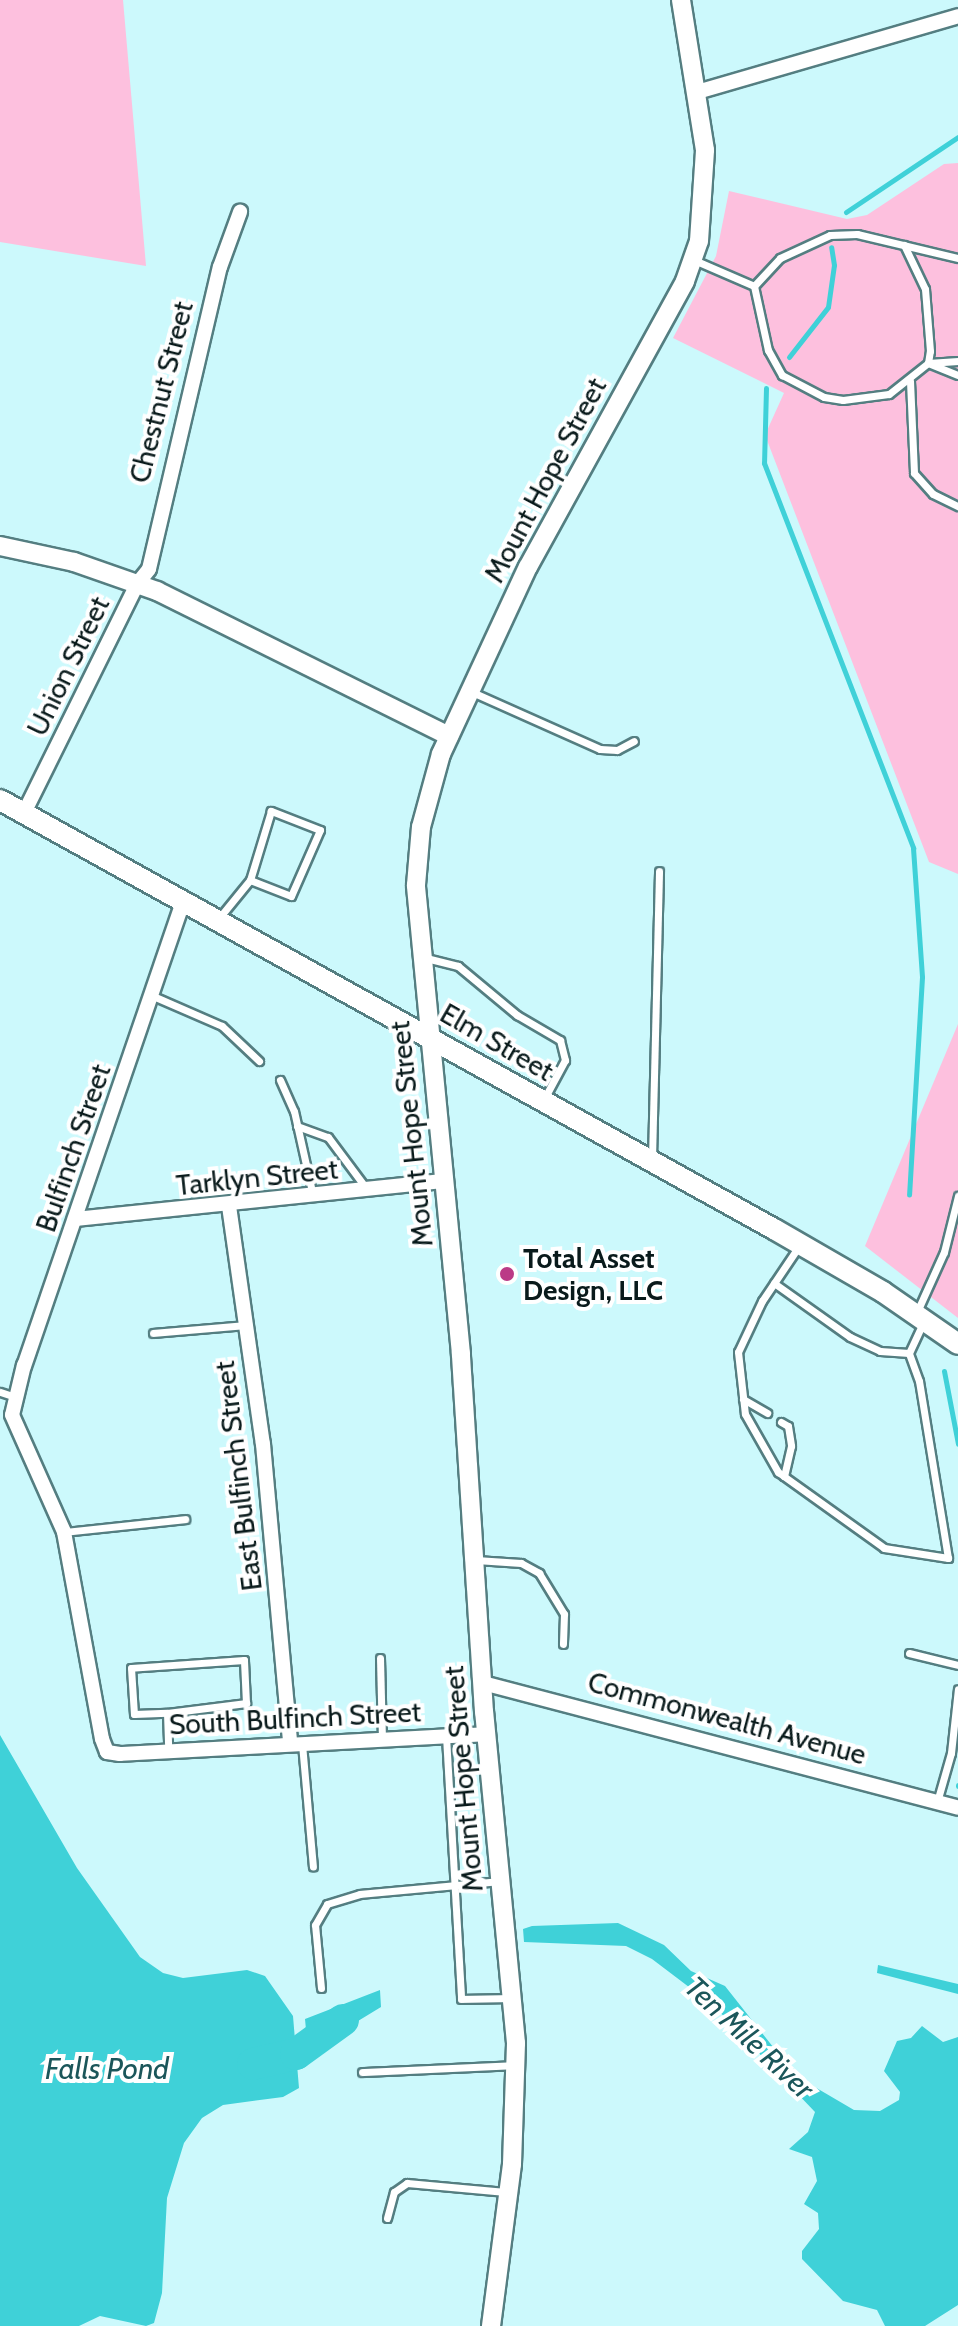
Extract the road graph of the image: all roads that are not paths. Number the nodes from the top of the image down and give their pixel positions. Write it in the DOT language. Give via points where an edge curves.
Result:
graph roads {
  1 [pos="681,0"];
  2 [pos="958,16"];
  3 [pos="697,92"];
  4 [pos="240,212"];
  5 [pos="904,245"];
  6 [pos="958,258"];
  7 [pos="692,259"];
  8 [pos="754,286"];
  9 [pos="958,361"];
  10 [pos="928,363"];
  11 [pos="958,375"];
  12 [pos="910,381"];
  13 [pos="958,506"];
  14 [pos="0,546"];
  15 [pos="137,584"];
  16 [pos="470,691"];
  17 [pos="449,736"];
  18 [pos="634,741"];
  19 [pos="0,800"];
  20 [pos="24,813"];
  21 [pos="659,871"];
  22 [pos="250,880"];
  23 [pos="184,899"];
  24 [pos="219,918"];
  25 [pos="422,957"];
  26 [pos="153,996"];
  27 [pos="429,1035"];
  28 [pos="259,1061"];
  29 [pos="280,1080"];
  30 [pos="543,1101"];
  31 [pos="297,1126"];
  32 [pos="652,1162"];
  33 [pos="443,1181"];
  34 [pos="368,1192"];
  35 [pos="958,1196"];
  36 [pos="313,1198"];
  37 [pos="229,1206"];
  38 [pos="75,1219"];
  39 [pos="800,1244"];
  40 [pos="774,1283"];
  41 [pos="920,1318"];
  42 [pos="246,1325"];
  43 [pos="153,1333"];
  44 [pos="958,1344"];
  45 [pos="909,1353"];
  46 [pos="0,1392"];
  47 [pos="15,1397"];
  48 [pos="743,1399"];
  49 [pos="767,1413"];
  50 [pos="781,1422"];
  51 [pos="784,1476"];
  52 [pos="185,1519"];
  53 [pos="64,1532"];
  54 [pos="476,1560"];
  55 [pos="563,1644"];
  56 [pos="909,1653"];
  57 [pos="380,1658"];
  58 [pos="958,1665"];
  59 [pos="483,1683"];
  60 [pos="958,1689"];
  61 [pos="167,1713"];
  62 [pos="486,1734"];
  63 [pos="446,1736"];
  64 [pos="382,1738"];
  65 [pos="296,1742"];
  66 [pos="168,1751"];
  67 [pos="937,1802"];
  68 [pos="958,1808"];
  69 [pos="313,1867"];
  70 [pos="499,1881"];
  71 [pos="453,1885"];
  72 [pos="321,1988"];
  73 [pos="510,1998"];
  74 [pos="516,2065"];
  75 [pos="362,2072"];
  76 [pos="508,2192"];
  77 [pos="387,2218"];
  78 [pos="491,2326"];
  1 -- 3 [label="street, Mount Hope Street"];
  2 -- 3 [label="street"];
  3 -- 7 [label="street, Mount Hope Street" via="705,197"];
  4 -- 15 [label="street, Chestnut Street" via="220,267 149,569"];
  5 -- 6 [label="lane"];
  5 -- 8 [label="lane" via="857,234 815,238 780,258"];
  5 -- 10 [label="lane" via="925,289 931,333"];
  7 -- 8 [label="lane"];
  7 -- 16 [label="street, Mount Hope Street" via="528,567"];
  8 -- 12 [label="lane" via="768,350 782,375 800,388 855,400 889,394"];
  9 -- 10 [label="lane"];
  10 -- 11 [label="lane"];
  10 -- 12 [label="lane"];
  12 -- 13 [label="lane" via="914,473 933,494"];
  14 -- 15 [label="street" via="74,562"];
  15 -- 17 [label="street"];
  15 -- 20 [label="street, Union Street"];
  16 -- 17 [label="street, Mount Hope Street"];
  16 -- 18 [label="lane" via="600,749 617,750"];
  17 -- 25 [label="street, Mount Hope Street" via="421,827 416,885"];
  19 -- 20 [label="main road, Elm Street"];
  20 -- 23 [label="main road, Elm Street"];
  21 -- 32 [label="lane"];
  22 -- 22 [label="lane" via="291,896 320,830 271,811"];
  22 -- 24 [label="lane"];
  23 -- 24 [label="main road, Elm Street"];
  23 -- 26 [label="street, Bulfinch Street"];
  24 -- 27 [label="main road, Elm Street"];
  25 -- 27 [label="street, Mount Hope Street"];
  25 -- 30 [label="lane" via="458,966 517,1015 560,1040 565,1060"];
  26 -- 28 [label="lane" via="222,1026"];
  26 -- 38 [label="street, Bulfinch Street"];
  27 -- 30 [label="main road, Elm Street"];
  27 -- 33 [label="street, Mount Hope Street"];
  29 -- 31 [label="lane"];
  30 -- 32 [label="main road, Elm Street"];
  31 -- 34 [label="lane" via="328,1137"];
  31 -- 36 [label="lane"];
  32 -- 39 [label="main road, Elm Street"];
  33 -- 34 [label="street, Tarklyn Street"];
  33 -- 54 [label="street, Mount Hope Street"];
  34 -- 36 [label="street, Tarklyn Street"];
  35 -- 41 [label="lane"];
  36 -- 37 [label="street, Tarklyn Street"];
  37 -- 38 [label="street, Tarklyn Street"];
  37 -- 42 [label="street, East Bulfinch Street"];
  38 -- 47 [label="street, Bulfinch Street"];
  39 -- 40 [label="lane"];
  39 -- 41 [label="main road, Elm Street"];
  40 -- 45 [label="lane" via="850,1337 880,1351"];
  40 -- 48 [label="lane" via="738,1352"];
  41 -- 44 [label="main road, Elm Street"];
  41 -- 45 [label="lane"];
  42 -- 43 [label="lane"];
  42 -- 65 [label="street, East Bulfinch Street"];
  45 -- 51 [label="lane" via="919,1381 948,1558 884,1548"];
  46 -- 47 [label="lane"];
  47 -- 53 [label="street, Bulfinch Street" via="12,1415"];
  48 -- 49 [label="lane"];
  48 -- 51 [label="lane" via="745,1414"];
  50 -- 51 [label="lane" via="788,1426 791,1446"];
  52 -- 53 [label="lane"];
  53 -- 66 [label="street, South Bulfinch Street" via="107,1752"];
  54 -- 55 [label="lane" via="521,1563 539,1573 564,1614"];
  54 -- 59 [label="street, Mount Hope Street"];
  56 -- 58 [label="lane"];
  57 -- 64 [label="lane"];
  59 -- 62 [label="street, Mount Hope Street"];
  59 -- 67 [label="street, Commonwealth Avenue"];
  60 -- 67 [label="lane" via="951,1753"];
  61 -- 61 [label="lane" via="134,1714 131,1668 244,1660 246,1703"];
  61 -- 66 [label="lane"];
  62 -- 63 [label="street, South Bulfinch Street"];
  62 -- 70 [label="street, Mount Hope Street"];
  63 -- 64 [label="street, South Bulfinch Street"];
  63 -- 71 [label="lane"];
  64 -- 65 [label="street, South Bulfinch Street"];
  65 -- 66 [label="street, South Bulfinch Street"];
  65 -- 69 [label="lane"];
  67 -- 68 [label="street, Commonwealth Avenue"];
  70 -- 71 [label="lane"];
  70 -- 73 [label="street, Mount Hope Street"];
  71 -- 72 [label="lane" via="360,1894 327,1904 315,1925"];
  71 -- 73 [label="lane" via="461,1999"];
  73 -- 74 [label="street, Mount Hope Street"];
  74 -- 75 [label="lane"];
  74 -- 76 [label="street, Mount Hope Street"];
  76 -- 77 [label="lane" via="407,2183 394,2192"];
  76 -- 78 [label="street, Mount Hope Street"];
}
